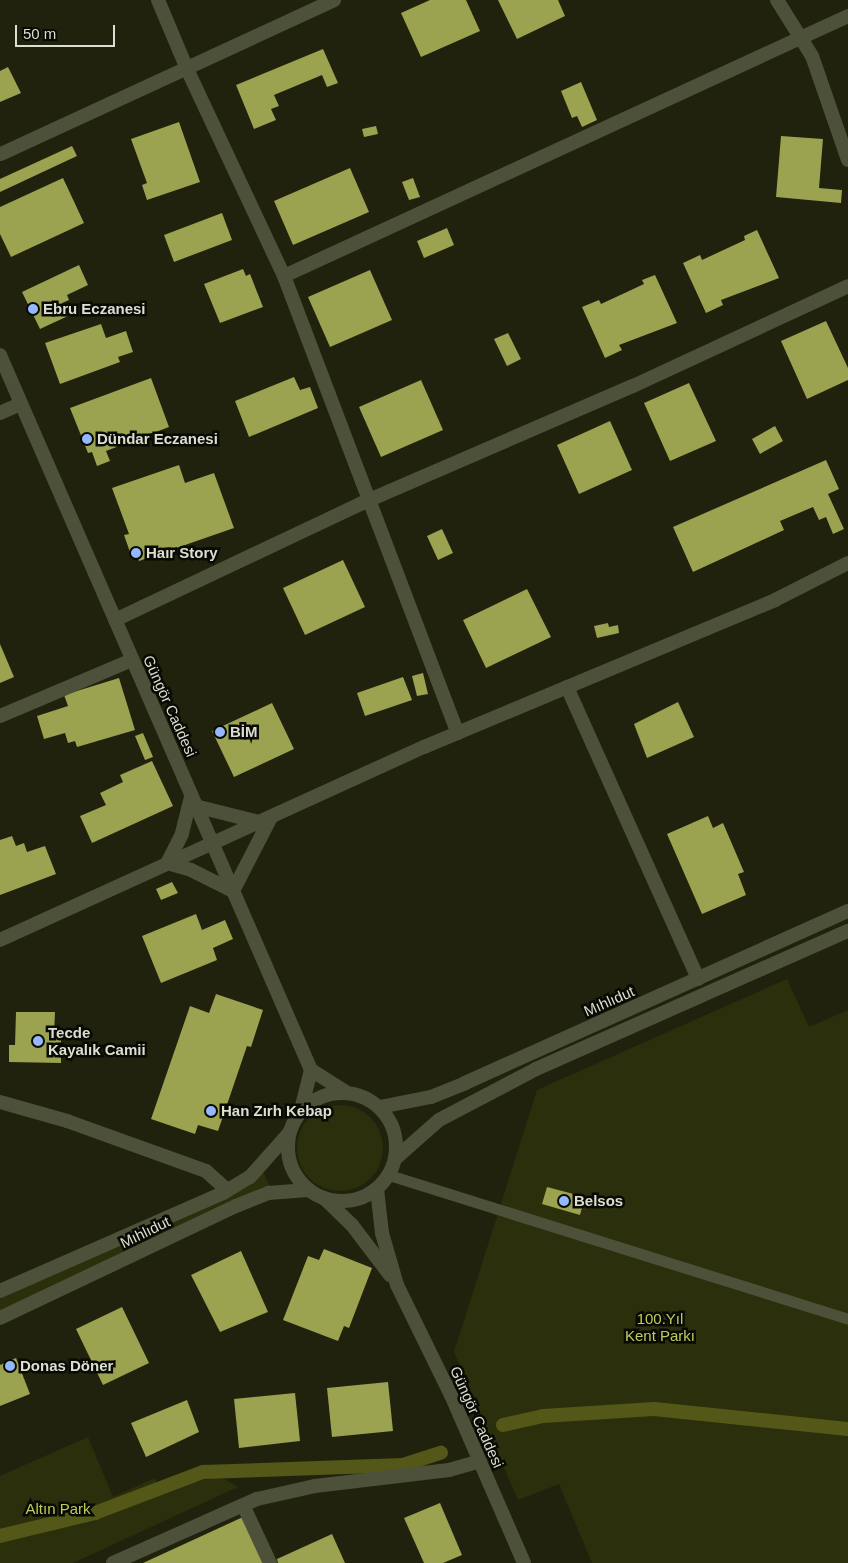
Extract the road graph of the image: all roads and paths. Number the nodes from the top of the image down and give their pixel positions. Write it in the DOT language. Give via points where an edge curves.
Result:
graph roads {
  1 [pos="158,0"];
  2 [pos="334,0"];
  3 [pos="777,0"];
  4 [pos="848,16"];
  5 [pos="800,37"];
  6 [pos="186,70"];
  7 [pos="0,154"];
  8 [pos="848,160"];
  9 [pos="284,276"];
  10 [pos="848,286"];
  11 [pos="0,355"];
  12 [pos="20,404"];
  13 [pos="0,413"];
  14 [pos="368,500"];
  15 [pos="848,563"];
  16 [pos="115,620"];
  17 [pos="132,660"];
  18 [pos="567,687"];
  19 [pos="0,716"];
  20 [pos="458,732"];
  21 [pos="193,801"];
  22 [pos="265,820"];
  23 [pos="212,844"];
  24 [pos="167,863"];
  25 [pos="232,891"];
  26 [pos="848,911"];
  27 [pos="848,930"];
  28 [pos="0,940"];
  29 [pos="698,979"];
  30 [pos="311,1070"];
  31 [pos="346,1092"];
  32 [pos="0,1102"];
  33 [pos="380,1107"];
  34 [pos="301,1111"];
  35 [pos="289,1132"];
  36 [pos="396,1158"];
  37 [pos="389,1175"];
  38 [pos="376,1189"];
  39 [pos="227,1190"];
  40 [pos="308,1190"];
  41 [pos="324,1198"];
  42 [pos="397,1285"];
  43 [pos="0,1291"];
  44 [pos="0,1318"];
  45 [pos="848,1319"];
  46 [pos="480,1461"];
  47 [pos="244,1507"];
  48 [pos="113,1563"];
  49 [pos="270,1563"];
  50 [pos="524,1563"];
  1 -- 6 [label="street"];
  2 -- 6 [label="street"];
  3 -- 5 [label="street"];
  4 -- 5 [label="street"];
  5 -- 8 [label="street" via="812,56"];
  5 -- 9 [label="street"];
  6 -- 7 [label="street"];
  6 -- 9 [label="street"];
  9 -- 14 [label="street"];
  10 -- 14 [label="street" via="633,386"];
  11 -- 12 [label="street, Güngör Caddesi"];
  12 -- 13 [label="street"];
  12 -- 16 [label="street, Güngör Caddesi"];
  14 -- 16 [label="street"];
  14 -- 20 [label="street"];
  15 -- 18 [label="street" via="775,600"];
  16 -- 17 [label="street, Güngör Caddesi"];
  17 -- 19 [label="street"];
  17 -- 21 [label="street, Güngör Caddesi"];
  18 -- 20 [label="street"];
  18 -- 29 [label="street"];
  20 -- 22 [label="street"];
  21 -- 22 [label="street"];
  21 -- 23 [label="street, Güngör Caddesi"];
  21 -- 24 [label="street" via="182,834"];
  22 -- 23 [label="street"];
  22 -- 25 [label="street"];
  23 -- 24 [label="street"];
  23 -- 25 [label="street, Güngör Caddesi"];
  24 -- 25 [label="street" via="191,870"];
  24 -- 28 [label="street"];
  25 -- 30 [label="street, Güngör Caddesi"];
  26 -- 29 [label="street, Mıhlıdut"];
  27 -- 36 [label="street" via="527,1074 439,1120"];
  29 -- 33 [label="street, Mıhlıdut" via="431,1097"];
  30 -- 31 [label="street"];
  30 -- 34 [label="street"];
  31 -- 33 [label="street" via="364,1096"];
  31 -- 34 [label="street" via="327,1094"];
  32 -- 39 [label="street" via="67,1121 206,1171"];
  33 -- 36 [label="street" via="391,1122 396,1139"];
  34 -- 35 [label="street"];
  35 -- 39 [label="street, Mıhlıdut" via="268,1160"];
  35 -- 40 [label="street" via="288,1160"];
  36 -- 37 [label="street"];
  37 -- 38 [label="street"];
  37 -- 45 [label="street"];
  38 -- 41 [label="street" via="351,1201"];
  38 -- 42 [label="street" via="382,1233"];
  39 -- 43 [label="street, Mıhlıdut"];
  40 -- 41 [label="street"];
  40 -- 44 [label="street, Mıhlıdut" via="268,1193 236,1206"];
  41 -- 42 [label="street" via="352,1225"];
  42 -- 46 [label="street, Güngör Caddesi"];
  46 -- 47 [label="street" via="449,1470 315,1486 258,1499"];
  46 -- 50 [label="street, Güngör Caddesi"];
  47 -- 48 [label="street"];
  47 -- 49 [label="street"];
}
